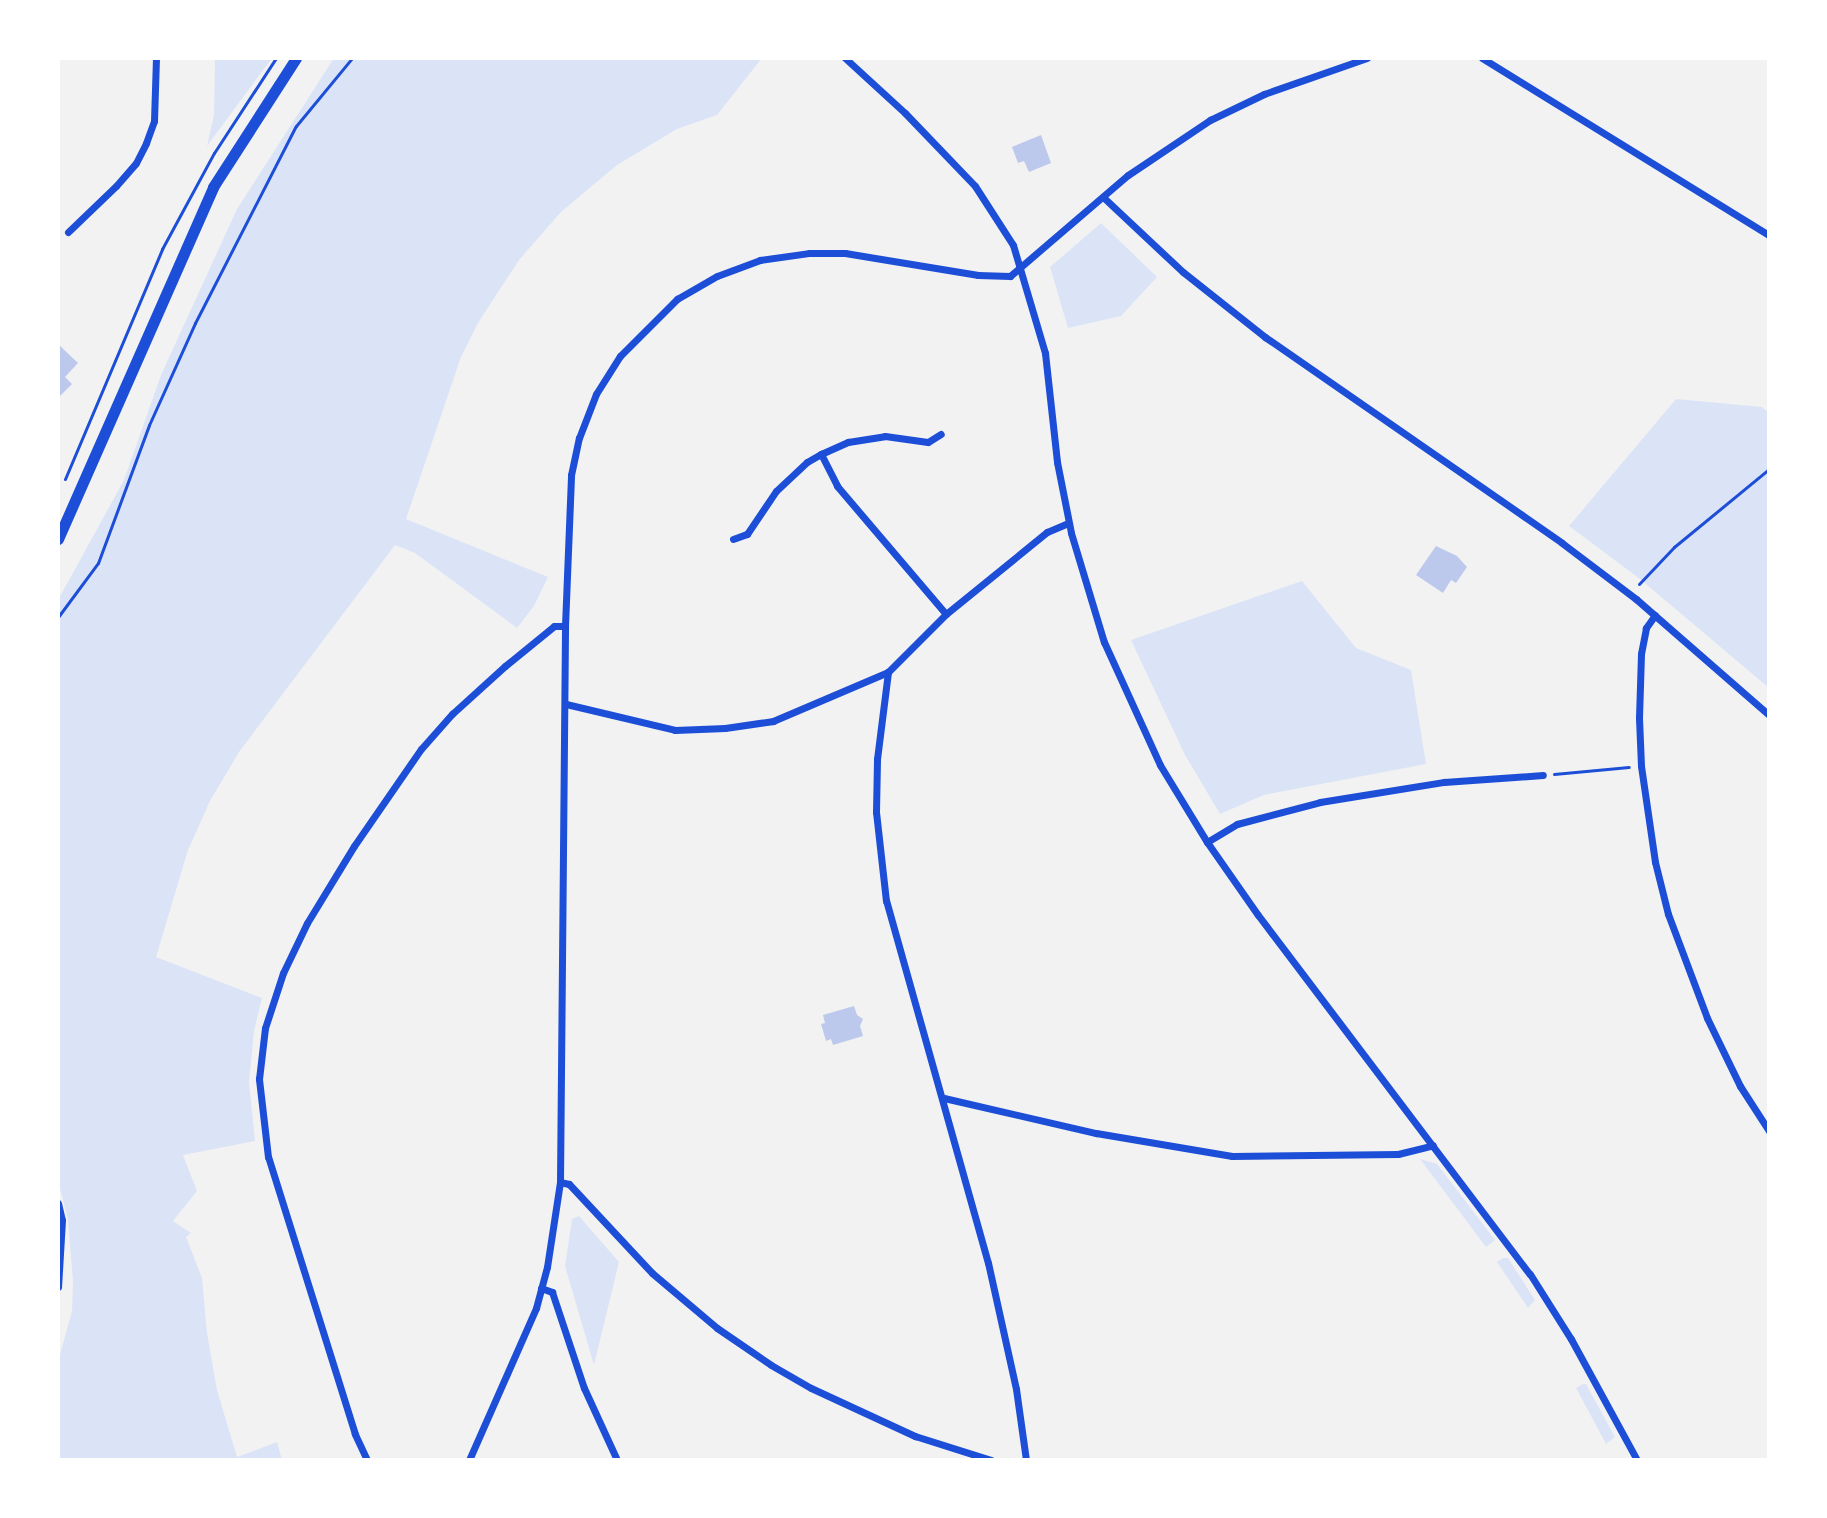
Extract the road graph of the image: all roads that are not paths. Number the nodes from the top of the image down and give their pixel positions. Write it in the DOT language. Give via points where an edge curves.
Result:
graph roads {
  1 [pos="156,58"];
  2 [pos="296,58"];
  3 [pos="845,58"];
  4 [pos="1367,58"];
  5 [pos="1482,58"];
  6 [pos="1103,197"];
  7 [pos="68,232"];
  8 [pos="1769,235"];
  9 [pos="1021,267"];
  10 [pos="941,434"];
  11 [pos="821,454"];
  12 [pos="1068,523"];
  13 [pos="58,539"];
  14 [pos="733,539"];
  15 [pos="946,614"];
  16 [pos="1655,615"];
  17 [pos="565,626"];
  18 [pos="888,672"];
  19 [pos="566,704"];
  20 [pos="1769,715"];
  21 [pos="1543,775"];
  22 [pos="1207,842"];
  23 [pos="944,1098"];
  24 [pos="1769,1131"];
  25 [pos="1433,1145"];
  26 [pos="560,1182"];
  27 [pos="58,1203"];
  28 [pos="58,1287"];
  29 [pos="541,1288"];
  30 [pos="367,1460"];
  31 [pos="469,1460"];
  32 [pos="617,1460"];
  33 [pos="991,1460"];
  34 [pos="1026,1460"];
  35 [pos="1637,1460"];
  1 -- 7 [label="street" via="154,121 136,163"];
  2 -- 13 [label="main road" via="213,187"];
  3 -- 9 [label="street" via="975,186"];
  4 -- 6 [label="street" via="1264,94 1210,120"];
  5 -- 8 [label="street"];
  6 -- 9 [label="street"];
  6 -- 16 [label="street" via="1183,272 1265,337 1562,543"];
  9 -- 12 [label="street" via="1045,353"];
  9 -- 17 [label="street" via="1001,277 845,253 809,253 746,265 677,299 620,356 596,394 579,438 571,475"];
  10 -- 11 [label="street" via="928,442 885,436 848,442"];
  11 -- 14 [label="street" via="776,491 747,534"];
  11 -- 15 [label="street" via="837,486"];
  12 -- 15 [label="street" via="1047,532"];
  12 -- 22 [label="street" via="1116,674 1160,765"];
  15 -- 18 [label="street"];
  16 -- 20 [label="street"];
  16 -- 24 [label="street" via="1646,628 1641,654 1639,718 1655,862 1668,914 1707,1018"];
  17 -- 19 [label="street"];
  17 -- 30 [label="street" via="554,626 505,666 421,749 314,910 283,973 265,1028 259,1079 268,1157"];
  18 -- 19 [label="street" via="773,721 725,728 675,730"];
  18 -- 23 [label="street" via="877,759 879,856 903,972"];
  19 -- 26 [label="street"];
  21 -- 22 [label="street" via="1444,782 1320,802 1237,824"];
  22 -- 25 [label="street"];
  23 -- 25 [label="street" via="1096,1133 1232,1156 1398,1154"];
  23 -- 34 [label="street" via="1000,1316"];
  25 -- 35 [label="street" via="1530,1274"];
  26 -- 29 [label="street"];
  26 -- 33 [label="street" via="569,1184 663,1282 771,1365 915,1436"];
  27 -- 28 [label="street"];
  29 -- 31 [label="street"];
  29 -- 32 [label="street" via="552,1292 584,1388"];
}
